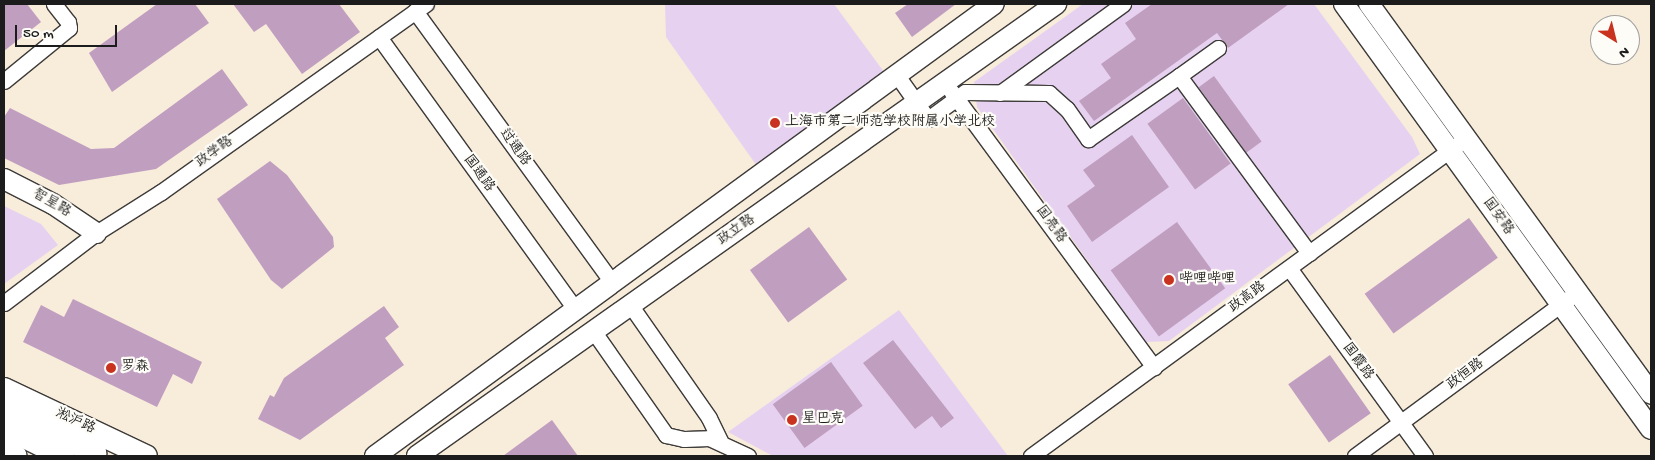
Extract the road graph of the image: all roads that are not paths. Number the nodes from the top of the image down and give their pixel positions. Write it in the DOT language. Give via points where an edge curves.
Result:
graph roads {
  1 [pos="54,4"];
  2 [pos="994,4"];
  3 [pos="1056,4"];
  4 [pos="1123,4"];
  5 [pos="1344,4"];
  6 [pos="1369,4"];
  7 [pos="421,8"];
  8 [pos="379,37"];
  9 [pos="1218,48"];
  10 [pos="896,74"];
  11 [pos="1179,76"];
  12 [pos="4,81"];
  13 [pos="951,91"];
  14 [pos="1000,93"];
  15 [pos="918,104"];
  16 [pos="1456,145"];
  17 [pos="4,179"];
  18 [pos="96,233"];
  19 [pos="1309,253"];
  20 [pos="1289,268"];
  21 [pos="613,284"];
  22 [pos="1576,294"];
  23 [pos="4,303"];
  24 [pos="1560,305"];
  25 [pos="631,306"];
  26 [pos="576,310"];
  27 [pos="594,332"];
  28 [pos="1154,367"];
  29 [pos="4,389"];
  30 [pos="1651,394"];
  31 [pos="4,408"];
  32 [pos="1401,423"];
  33 [pos="4,427"];
  34 [pos="1651,429"];
  35 [pos="720,441"];
  36 [pos="4,450"];
  37 [pos="95,453"];
  38 [pos="16,456"];
  39 [pos="63,456"];
  40 [pos="146,456"];
  41 [pos="375,456"];
  42 [pos="417,456"];
  43 [pos="748,456"];
  44 [pos="1031,456"];
  45 [pos="1355,456"];
  46 [pos="1425,456"];
  1 -- 12 [label="street" via="69,28"];
  2 -- 10 [label="main road"];
  3 -- 13 [label="main road, 政立路"];
  4 -- 14 [label="street"];
  5 -- 16 [label="main road, 国安路"];
  6 -- 16 [label="main road, 国安路"];
  7 -- 8 [label="street, 政学路"];
  7 -- 21 [label="street, 过通路"];
  8 -- 18 [label="street, 政学路" via="161,192"];
  8 -- 26 [label="street, 国通路"];
  9 -- 11 [label="street"];
  10 -- 15 [label="street"];
  10 -- 21 [label="main road"];
  11 -- 14 [label="street" via="1088,139 1067,109 1049,93"];
  11 -- 19 [label="street"];
  13 -- 14 [label="street"];
  13 -- 15 [label="main road, 政立路"];
  13 -- 28 [label="street, 国亮路"];
  15 -- 25 [label="main road, 政立路"];
  16 -- 19 [label="street, 政高路"];
  16 -- 22 [label="main road, 国安路"];
  16 -- 24 [label="main road, 国安路"];
  17 -- 18 [label="main road, 智星路" via="53,204"];
  18 -- 23 [label="street, 政学路"];
  19 -- 20 [label="street, 政高路"];
  20 -- 28 [label="street, 政高路"];
  20 -- 32 [label="street, 国霞路"];
  21 -- 26 [label="main road"];
  22 -- 24 [label="street, 政恒路"];
  22 -- 30 [label="main road, 国安路"];
  24 -- 32 [label="street, 政恒路"];
  24 -- 34 [label="main road, 国安路"];
  25 -- 27 [label="main road, 政立路"];
  25 -- 35 [label="street" via="709,418"];
  26 -- 41 [label="main road"];
  27 -- 35 [label="street" via="666,435"];
  27 -- 42 [label="main road, 政立路"];
  28 -- 44 [label="street, 政高路"];
  29 -- 40 [label="main road, 淞沪路"];
  31 -- 37 [label="main road"];
  32 -- 45 [label="street, 政恒路"];
  32 -- 46 [label="street, 国霞路"];
  33 -- 39 [label="main road"];
  35 -- 43 [label="street"];
  36 -- 38 [label="main road"];
}
